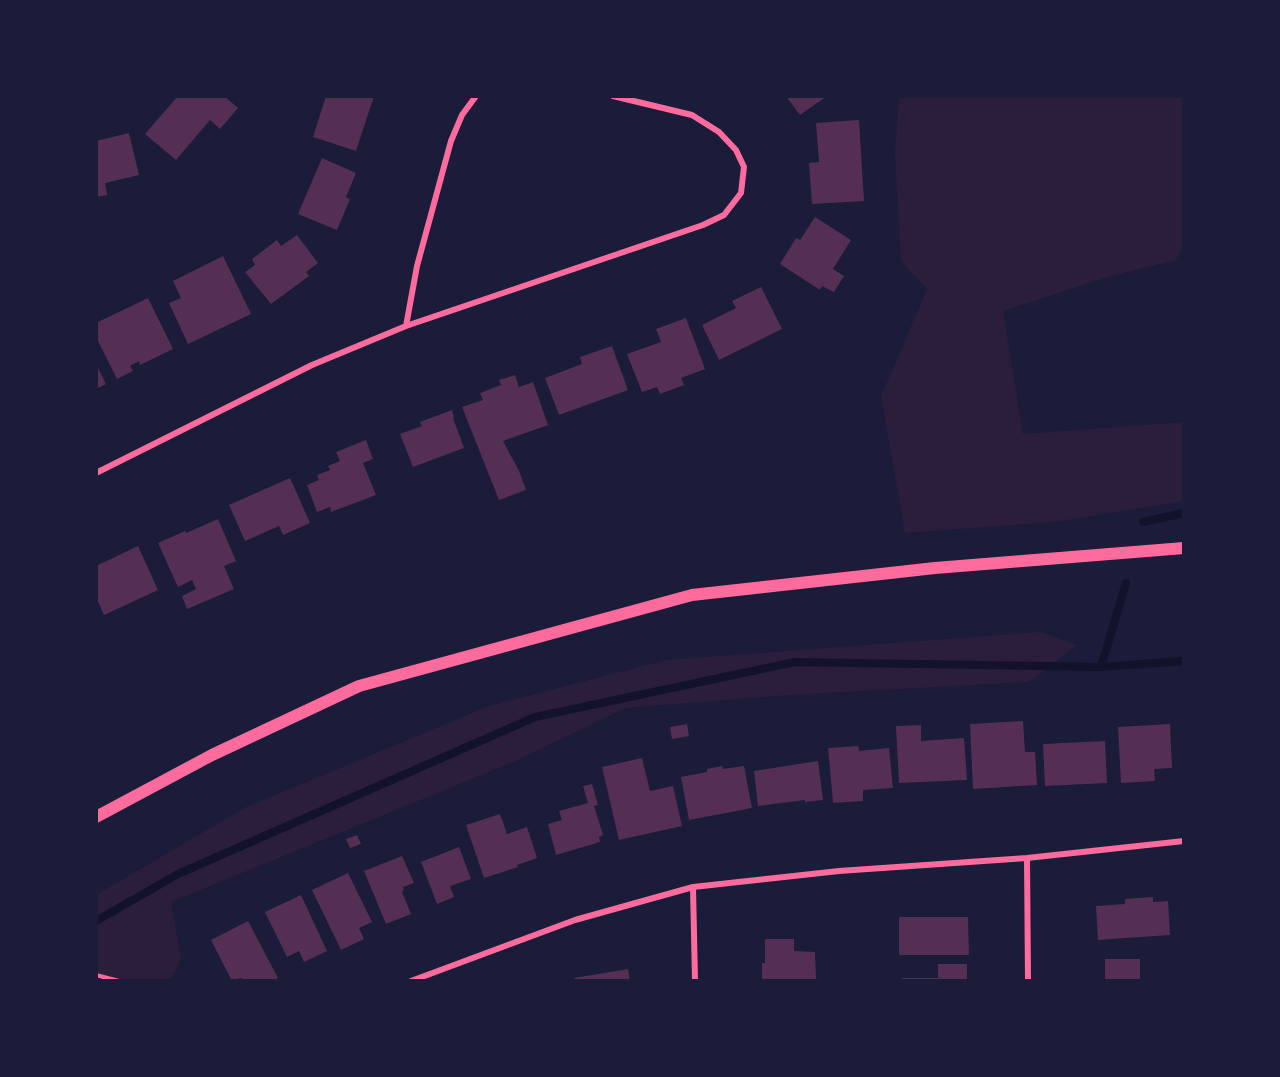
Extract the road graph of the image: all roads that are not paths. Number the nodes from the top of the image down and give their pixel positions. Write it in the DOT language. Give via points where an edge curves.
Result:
graph roads {
  1 [pos="476,96"];
  2 [pos="613,96"];
  3 [pos="406,326"];
  4 [pos="96,473"];
  5 [pos="1184,548"];
  6 [pos="96,818"];
  7 [pos="1184,841"];
  8 [pos="1027,858"];
  9 [pos="693,886"];
  10 [pos="411,981"];
  11 [pos="695,981"];
  12 [pos="1028,981"];
  1 -- 3 [label="street" via="462,115 451,141 417,266"];
  2 -- 3 [label="street" via="692,115 719,132 736,150 744,167 741,193 724,215"];
  3 -- 4 [label="street" via="312,365"];
  5 -- 6 [label="main road" via="935,568 692,595 359,686 212,754"];
  7 -- 8 [label="street"];
  8 -- 9 [label="street"];
  8 -- 12 [label="street"];
  9 -- 10 [label="street" via="575,920"];
  9 -- 11 [label="street"];
}
